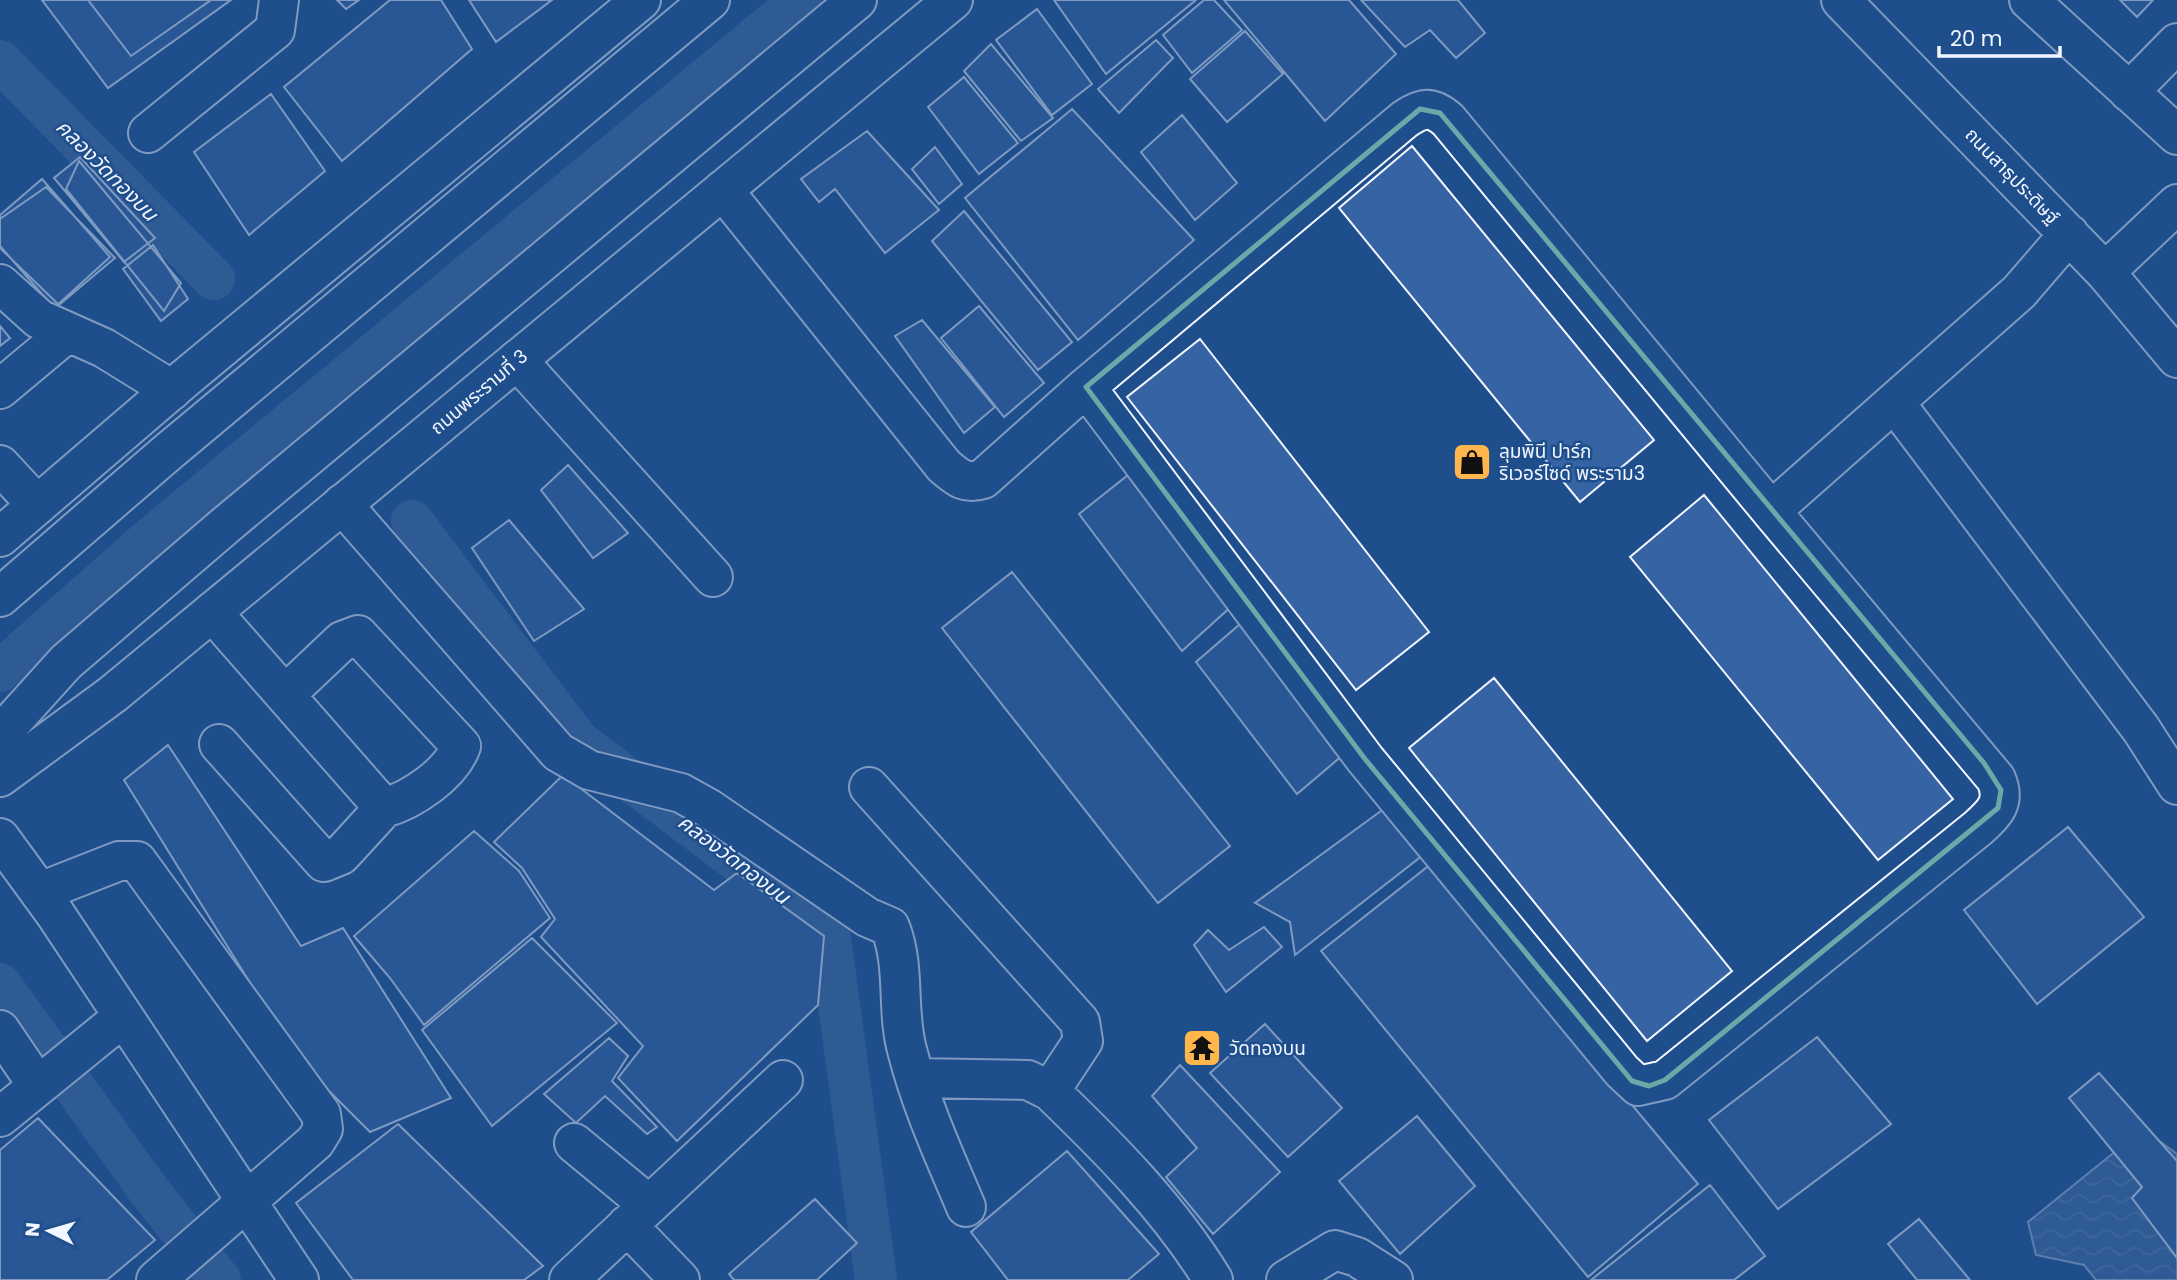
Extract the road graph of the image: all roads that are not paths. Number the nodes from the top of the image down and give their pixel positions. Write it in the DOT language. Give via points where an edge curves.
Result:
graph roads {
  1 [pos="279,0"];
  2 [pos="641,0"];
  3 [pos="710,0"];
  4 [pos="857,0"];
  5 [pos="953,0"];
  6 [pos="1841,0"];
  7 [pos="2029,0"];
  8 [pos="2177,43"];
  9 [pos="2129,92"];
  10 [pos="148,133"];
  11 [pos="2177,135"];
  12 [pos="723,190"];
  13 [pos="2177,204"];
  14 [pos="2069,234"];
  15 [pos="2105,272"];
  16 [pos="0,284"];
  17 [pos="67,333"];
  18 [pos="2177,358"];
  19 [pos="517,360"];
  20 [pos="1086,387"];
  21 [pos="0,389"];
  22 [pos="172,390"];
  23 [pos="1895,403"];
  24 [pos="0,465"];
  25 [pos="1783,501"];
  26 [pos="342,504"];
  27 [pos="37,505"];
  28 [pos="0,537"];
  29 [pos="713,578"];
  30 [pos="0,597"];
  31 [pos="212,612"];
  32 [pos="285,695"];
  33 [pos="0,735"];
  34 [pos="219,744"];
  35 [pos="0,777"];
  36 [pos="2177,785"];
  37 [pos="869,787"];
  38 [pos="384,808"];
  39 [pos="0,838"];
  40 [pos="40,892"];
  41 [pos="123,1017"];
  42 [pos="0,1030"];
  43 [pos="915,1078"];
  44 [pos="783,1080"];
  45 [pos="38,1086"];
  46 [pos="1050,1091"];
  47 [pos="0,1117"];
  48 [pos="574,1143"];
  49 [pos="247,1201"];
  50 [pos="965,1207"];
  51 [pos="638,1215"];
  52 [pos="156,1280"];
  53 [pos="299,1280"];
  54 [pos="569,1280"];
  55 [pos="680,1280"];
  56 [pos="1213,1280"];
  57 [pos="1286,1280"];
  58 [pos="1393,1280"];
  1 -- 10 [label="street" via="275,30"];
  2 -- 22 [label="street"];
  3 -- 30 [label="street"];
  4 -- 33 [label="street" via="227,524 66,663"];
  5 -- 12 [label="street, ถนนพระรามที่ 3"];
  6 -- 14 [label="street, ถนนสาธุประดิษฐ์"];
  7 -- 9 [label="street"];
  8 -- 9 [label="street"];
  9 -- 11 [label="street"];
  12 -- 19 [label="street, ถนนพระรามที่ 3"];
  12 -- 20 [label="street" via="944,466 960,480 972,483 983,479"];
  13 -- 15 [label="street"];
  14 -- 15 [label="street, ถนนสาธุประดิษฐ์"];
  14 -- 23 [label="street" via="2019,292"];
  15 -- 18 [label="street, ถนนสาธุประดิษฐ์"];
  16 -- 17 [label="street" via="39,319"];
  17 -- 21 [label="street"];
  17 -- 22 [label="street" via="104,348"];
  19 -- 26 [label="street, ถนนพระรามที่ 3"];
  19 -- 29 [label="street"];
  20 -- 25 [label="street" via="1405,119 1430,108 1448,121"];
  20 -- 25 [label="street" via="1366,759 1638,1086 1665,1080 1978,828 2002,800 1996,779"];
  22 -- 27 [label="street"];
  23 -- 25 [label="street"];
  23 -- 36 [label="street" via="2141,729"];
  24 -- 27 [label="street"];
  26 -- 31 [label="street, ถนนพระรามที่ 3"];
  26 -- 43 [label="street" via="558,752 589,770 681,793 867,917 890,927 900,950 906,1047"];
  27 -- 28 [label="street"];
  31 -- 32 [label="street"];
  31 -- 35 [label="street, ถนนพระรามที่ 3" via="113,694"];
  32 -- 38 [label="street"];
  32 -- 38 [label="street" via="342,641 358,635 461,746 456,760 416,793"];
  34 -- 38 [label="street" via="324,862 341,855"];
  37 -- 46 [label="street" via="1080,1022 1083,1041"];
  39 -- 40 [label="street"];
  40 -- 41 [label="street"];
  40 -- 49 [label="street" via="120,860 137,861 321,1114 323,1129 315,1142"];
  41 -- 45 [label="street"];
  41 -- 49 [label="street"];
  42 -- 45 [label="street"];
  43 -- 46 [label="street" via="1028,1080"];
  43 -- 50 [label="street" via="929,1125"];
  44 -- 51 [label="street"];
  45 -- 47 [label="street"];
  46 -- 56 [label="street" via="1154,1200 1195,1249"];
  48 -- 51 [label="street"];
  49 -- 52 [label="street"];
  49 -- 53 [label="street"];
  51 -- 54 [label="street"];
  51 -- 55 [label="street"];
  57 -- 58 [label="street" via="1335,1250 1357,1257"];
}
